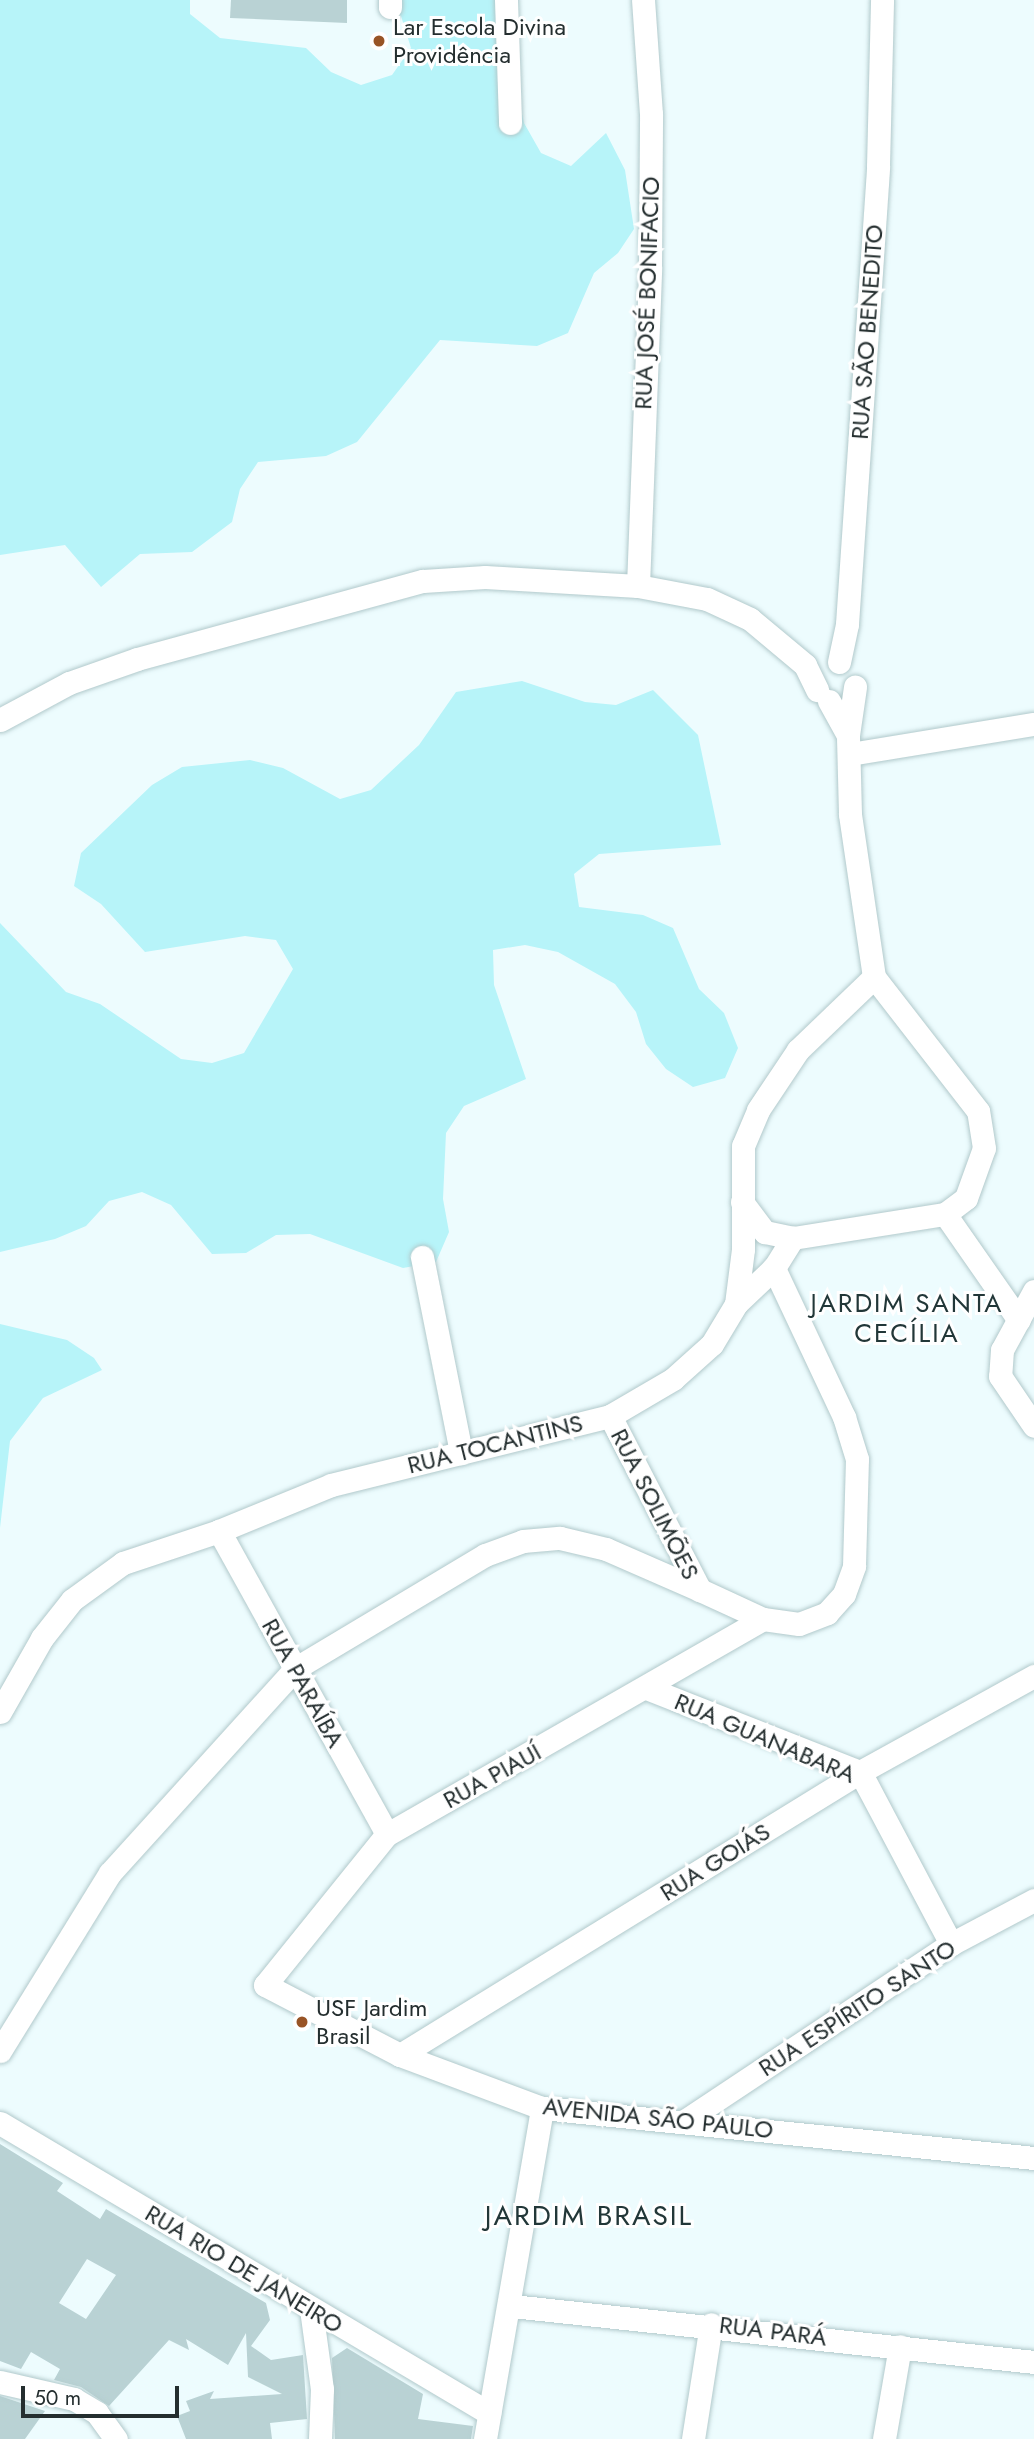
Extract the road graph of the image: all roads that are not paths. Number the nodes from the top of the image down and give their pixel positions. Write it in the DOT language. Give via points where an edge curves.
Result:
graph roads {
  1 [pos="506,0"];
  2 [pos="643,0"];
  3 [pos="882,0"];
  4 [pos="510,123"];
  5 [pos="638,586"];
  6 [pos="823,664"];
  7 [pos="855,687"];
  8 [pos="823,696"];
  9 [pos="0,720"];
  10 [pos="1034,724"];
  11 [pos="849,745"];
  12 [pos="874,977"];
  13 [pos="742,1202"];
  14 [pos="945,1214"];
  15 [pos="793,1238"];
  16 [pos="422,1257"];
  17 [pos="774,1268"];
  18 [pos="1034,1291"];
  19 [pos="736,1304"];
  20 [pos="1018,1320"];
  21 [pos="610,1416"];
  22 [pos="1034,1426"];
  23 [pos="461,1453"];
  24 [pos="219,1531"];
  25 [pos="700,1590"];
  26 [pos="763,1619"];
  27 [pos="296,1668"];
  28 [pos="1034,1676"];
  29 [pos="649,1689"];
  30 [pos="0,1712"];
  31 [pos="860,1773"];
  32 [pos="387,1834"];
  33 [pos="1034,1900"];
  34 [pos="951,1944"];
  35 [pos="265,1985"];
  36 [pos="0,2051"];
  37 [pos="400,2055"];
  38 [pos="542,2108"];
  39 [pos="683,2122"];
  40 [pos="0,2123"];
  41 [pos="1034,2158"];
  42 [pos="512,2306"];
  43 [pos="311,2309"];
  44 [pos="712,2324"];
  45 [pos="900,2346"];
  46 [pos="1034,2362"];
  47 [pos="0,2382"];
  48 [pos="489,2413"];
  49 [pos="116,2439"];
  50 [pos="320,2439"];
  51 [pos="485,2439"];
  52 [pos="693,2439"];
  53 [pos="884,2439"];
  1 -- 4 [label="street"];
  2 -- 5 [label="street, RUA JOSÉ BONIFACIO" via="651,114 650,239"];
  3 -- 6 [label="street, RUA SÃO BENEDITO" via="876,194 847,624"];
  5 -- 6 [label="street" via="707,599 750,619"];
  5 -- 9 [label="street" via="485,578 423,582 137,659 69,683"];
  6 -- 7 [label="street" via="853,671"];
  6 -- 8 [label="street"];
  7 -- 8 [label="street" via="845,700"];
  7 -- 11 [label="street"];
  8 -- 11 [label="street"];
  10 -- 11 [label="street"];
  11 -- 12 [label="street" via="850,814"];
  12 -- 13 [label="street, RUA TOCANTINS" via="773,1081 743,1146"];
  12 -- 14 [label="street" via="978,1111 984,1148 977,1178 966,1198"];
  13 -- 15 [label="street" via="765,1232"];
  13 -- 19 [label="street, RUA TOCANTINS" via="743,1249"];
  14 -- 15 [label="street"];
  14 -- 20 [label="street"];
  15 -- 17 [label="street, RUA TOCANTINS"];
  16 -- 23 [label="street"];
  17 -- 19 [label="street, RUA TOCANTINS"];
  17 -- 26 [label="street, RUA SOLIMÕES" via="844,1417 857,1459 859,1506 854,1566 844,1594 827,1613 799,1624"];
  18 -- 20 [label="street"];
  19 -- 21 [label="street, RUA TOCANTINS" via="712,1344 673,1379"];
  20 -- 22 [label="street" via="1002,1350 1000,1377"];
  21 -- 23 [label="street, RUA TOCANTINS"];
  21 -- 25 [label="street, RUA SOLIMÕES"];
  23 -- 24 [label="street, RUA TOCANTINS" via="331,1485"];
  24 -- 27 [label="street, RUA PARAÍBA"];
  24 -- 30 [label="street, RUA TOCANTINS" via="123,1563 72,1600 42,1638"];
  25 -- 26 [label="street, RUA SOLIMÕES"];
  25 -- 27 [label="street" via="606,1549 560,1538 523,1541 485,1555"];
  26 -- 29 [label="street, RUA PIAUÍ"];
  27 -- 32 [label="street, RUA PARAÍBA"];
  27 -- 36 [label="street" via="110,1873"];
  28 -- 31 [label="street, RUA GOIÁS"];
  29 -- 31 [label="street, RUA GUANABARA"];
  29 -- 32 [label="street, RUA PIAUÍ"];
  31 -- 34 [label="street, RUA GUANABARA"];
  31 -- 37 [label="street, RUA GOIÁS"];
  32 -- 35 [label="street, RUA PIAUÍ"];
  33 -- 34 [label="street, RUA ESPÍRITO SANTO"];
  34 -- 39 [label="street, RUA ESPÍRITO SANTO"];
  35 -- 37 [label="street, AVENIDA SÃO PAULO"];
  37 -- 38 [label="street, AVENIDA SÃO PAULO"];
  38 -- 39 [label="street, AVENIDA SÃO PAULO"];
  38 -- 42 [label="street"];
  39 -- 41 [label="street, AVENIDA SÃO PAULO"];
  40 -- 43 [label="street, RUA RIO DE JANEIRO"];
  42 -- 44 [label="street, RUA PARÁ"];
  42 -- 48 [label="street"];
  43 -- 48 [label="street, RUA RIO DE JANEIRO"];
  43 -- 50 [label="street" via="322,2389"];
  44 -- 45 [label="street, RUA PARÁ"];
  44 -- 52 [label="street"];
  45 -- 46 [label="street, RUA PARÁ"];
  45 -- 53 [label="street"];
  47 -- 49 [label="street" via="74,2399 97,2413"];
  48 -- 51 [label="street"];
}
